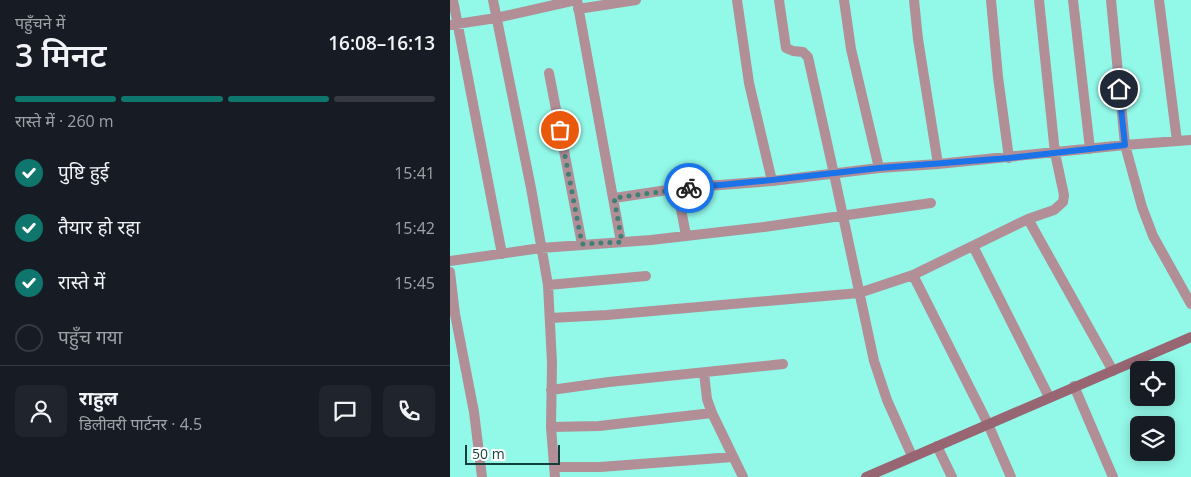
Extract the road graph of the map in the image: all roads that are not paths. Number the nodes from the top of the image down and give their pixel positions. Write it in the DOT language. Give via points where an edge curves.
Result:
graph roads {
  1 [pos="453,0"];
  2 [pos="493,0"];
  3 [pos="636,0"];
  4 [pos="737,0"];
  5 [pos="779,0"];
  6 [pos="844,0"];
  7 [pos="914,0"];
  8 [pos="991,0"];
  9 [pos="1038,0"];
  10 [pos="1073,0"];
  11 [pos="1111,0"];
  12 [pos="1158,0"];
  13 [pos="624,1"];
  14 [pos="577,3"];
  15 [pos="496,18"];
  16 [pos="454,25"];
  17 [pos="549,73"];
  18 [pos="1191,140"];
  19 [pos="1177,141"];
  20 [pos="1125,145"];
  21 [pos="1090,149"];
  22 [pos="1055,152"];
  23 [pos="1009,158"];
  24 [pos="938,164"];
  25 [pos="879,168"];
  26 [pos="834,174"];
  27 [pos="772,180"];
  28 [pos="677,189"];
  29 [pos="614,198"];
  30 [pos="931,203"];
  31 [pos="843,217"];
  32 [pos="1028,219"];
  33 [pos="686,236"];
  34 [pos="622,242"];
  35 [pos="582,244"];
  36 [pos="973,246"];
  37 [pos="541,248"];
  38 [pos="502,254"];
  39 [pos="450,261"];
  40 [pos="450,272"];
  41 [pos="913,275"];
  42 [pos="646,276"];
  43 [pos="548,285"];
  44 [pos="859,293"];
  45 [pos="1191,304"];
  46 [pos="550,318"];
  47 [pos="1191,337"];
  48 [pos="784,364"];
  49 [pos="1113,371"];
  50 [pos="704,373"];
  51 [pos="1074,386"];
  52 [pos="551,390"];
  53 [pos="1049,397"];
  54 [pos="712,413"];
  55 [pos="988,424"];
  56 [pos="551,427"];
  57 [pos="937,446"];
  58 [pos="912,456"];
  59 [pos="733,457"];
  60 [pos="555,472"];
  61 [pos="482,477"];
  62 [pos="743,477"];
  63 [pos="866,477"];
  64 [pos="952,477"];
  65 [pos="1011,477"];
  66 [pos="1113,477"];
  1 -- 16 [label="street"];
  2 -- 15 [label="street"];
  3 -- 13 [label="street"];
  4 -- 27 [label="street" via="749,83"];
  5 -- 26 [label="street" via="786,48 803,52 808,57"];
  6 -- 25 [label="street" via="851,49"];
  7 -- 24 [label="street"];
  8 -- 23 [label="street"];
  9 -- 22 [label="street"];
  10 -- 21 [label="street"];
  11 -- 20 [label="street"];
  12 -- 19 [label="street"];
  13 -- 14 [label="street"];
  14 -- 15 [label="street"];
  14 -- 29 [label="street"];
  15 -- 16 [label="street"];
  15 -- 37 [label="street"];
  16 -- 38 [label="street"];
  17 -- 35 [label="street"];
  18 -- 19 [label="street"];
  19 -- 20 [label="street"];
  20 -- 21 [label="street"];
  20 -- 45 [label="street" via="1153,236"];
  21 -- 22 [label="street"];
  22 -- 23 [label="street"];
  22 -- 32 [label="street" via="1064,195 1062,202 1054,210"];
  23 -- 24 [label="street"];
  24 -- 25 [label="street"];
  25 -- 26 [label="street"];
  26 -- 27 [label="street"];
  26 -- 31 [label="street"];
  27 -- 28 [label="street"];
  28 -- 29 [label="street"];
  28 -- 33 [label="street"];
  29 -- 34 [label="street"];
  30 -- 31 [label="street"];
  31 -- 33 [label="street"];
  31 -- 44 [label="street"];
  32 -- 36 [label="street"];
  32 -- 49 [label="street"];
  33 -- 34 [label="street"];
  34 -- 35 [label="street"];
  35 -- 37 [label="street"];
  36 -- 41 [label="street"];
  36 -- 53 [label="street"];
  37 -- 38 [label="street"];
  37 -- 43 [label="street"];
  38 -- 39 [label="street"];
  40 -- 61 [label="street"];
  41 -- 44 [label="street"];
  41 -- 55 [label="street"];
  42 -- 43 [label="street"];
  43 -- 46 [label="street"];
  44 -- 46 [label="street"];
  44 -- 58 [label="street" via="880,382"];
  46 -- 52 [label="street"];
  47 -- 49 [label="street"];
  48 -- 50 [label="street"];
  49 -- 51 [label="street"];
  50 -- 52 [label="street"];
  50 -- 54 [label="street"];
  51 -- 53 [label="street"];
  51 -- 66 [label="street"];
  52 -- 56 [label="street"];
  53 -- 55 [label="street"];
  54 -- 56 [label="street" via="607,425"];
  54 -- 59 [label="street"];
  55 -- 57 [label="street"];
  55 -- 65 [label="street"];
  56 -- 60 [label="street"];
  57 -- 58 [label="street"];
  57 -- 64 [label="street"];
  58 -- 63 [label="street"];
  59 -- 60 [label="street"];
  59 -- 62 [label="street"];
}
